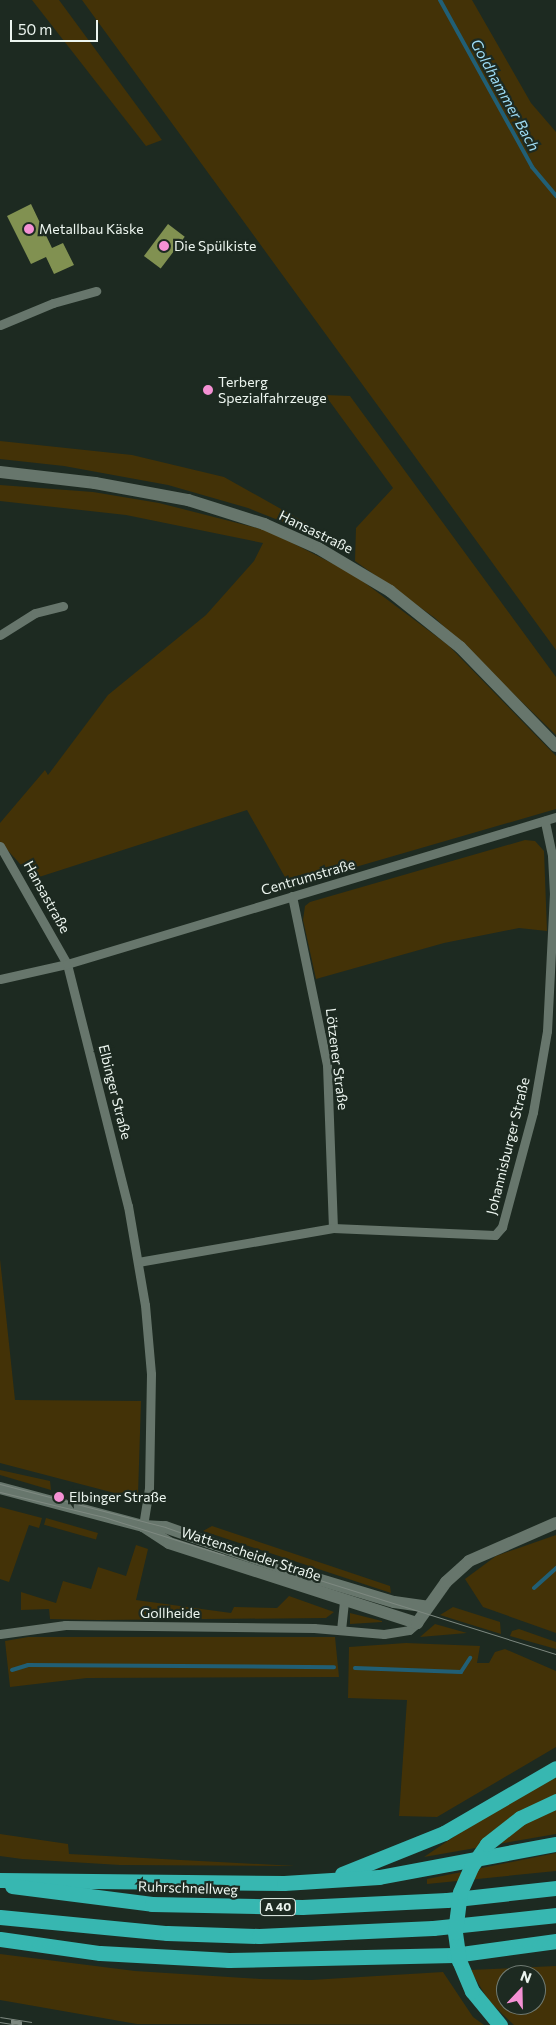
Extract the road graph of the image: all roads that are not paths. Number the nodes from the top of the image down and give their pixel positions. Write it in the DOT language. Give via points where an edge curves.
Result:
graph roads {
  1 [pos="96,291"];
  2 [pos="0,325"];
  3 [pos="0,472"];
  4 [pos="63,606"];
  5 [pos="0,635"];
  6 [pos="556,746"];
  7 [pos="556,817"];
  8 [pos="545,821"];
  9 [pos="0,846"];
  10 [pos="292,896"];
  11 [pos="67,964"];
  12 [pos="0,980"];
  13 [pos="333,1228"];
  14 [pos="138,1262"];
  15 [pos="0,1488"];
  16 [pos="556,1524"];
  17 [pos="143,1526"];
  18 [pos="344,1600"];
  19 [pos="428,1607"];
  20 [pos="418,1623"];
  21 [pos="341,1630"];
  22 [pos="0,1634"];
  23 [pos="556,1768"];
  24 [pos="556,1801"];
  25 [pos="556,1844"];
  26 [pos="331,1878"];
  27 [pos="0,1882"];
  28 [pos="556,1888"];
  29 [pos="556,1915"];
  30 [pos="0,1917"];
  31 [pos="0,1939"];
  32 [pos="556,1942"];
  33 [pos="524,1946"];
  34 [pos="556,1949"];
  35 [pos="496,2021"];
  1 -- 2 [label="street" via="53,303"];
  3 -- 6 [label="main road, Hansastraße" via="95,482 188,500 264,524 318,548 390,591 460,647"];
  4 -- 5 [label="street" via="35,613"];
  7 -- 8 [label="street, Centrumstraße"];
  8 -- 10 [label="street, Centrumstraße"];
  8 -- 13 [label="street, Johannisburger Straße" via="552,855 554,894 547,1031 532,1112 502,1227 490,1238"];
  9 -- 11 [label="street, Hansastraße"];
  10 -- 11 [label="street, Centrumstraße"];
  10 -- 13 [label="street, Lötzener Straße" via="327,1065"];
  11 -- 12 [label="street, Centrumstraße"];
  11 -- 14 [label="street, Elbinger Straße" via="120,1170"];
  13 -- 14 [label="street, Johannisburger Straße"];
  14 -- 17 [label="street, Elbinger Straße" via="151,1381 149,1488"];
  15 -- 17 [label="main road"];
  16 -- 19 [label="main road" via="469,1561"];
  17 -- 18 [label="main road, Wattenscheider Straße" via="169,1543"];
  17 -- 19 [label="main road, Wattenscheider Straße" via="165,1527 294,1572 394,1602"];
  18 -- 20 [label="main road, Wattenscheider Straße"];
  18 -- 21 [label="street"];
  19 -- 20 [label="main road"];
  20 -- 21 [label="street, Gollheide" via="409,1630 390,1633"];
  21 -- 22 [label="street, Gollheide" via="65,1625"];
  23 -- 26 [label="highway" via="444,1833"];
  24 -- 35 [label="highway" via="520,1818 492,1840 471,1866 460,1892 454,1932 459,1961 472,1991"];
  25 -- 26 [label="highway" via="379,1877"];
  26 -- 27 [label="highway" via="284,1883"];
  27 -- 28 [label="highway, Ruhrschnellweg / A 40" via="152,1904 302,1907 447,1900"];
  29 -- 30 [label="highway, A 40" via="433,1928 259,1936 167,1933"];
  31 -- 33 [label="highway" via="100,1953 229,1960 361,1960"];
  32 -- 33 [label="highway"];
  33 -- 34 [label="highway"];
}
